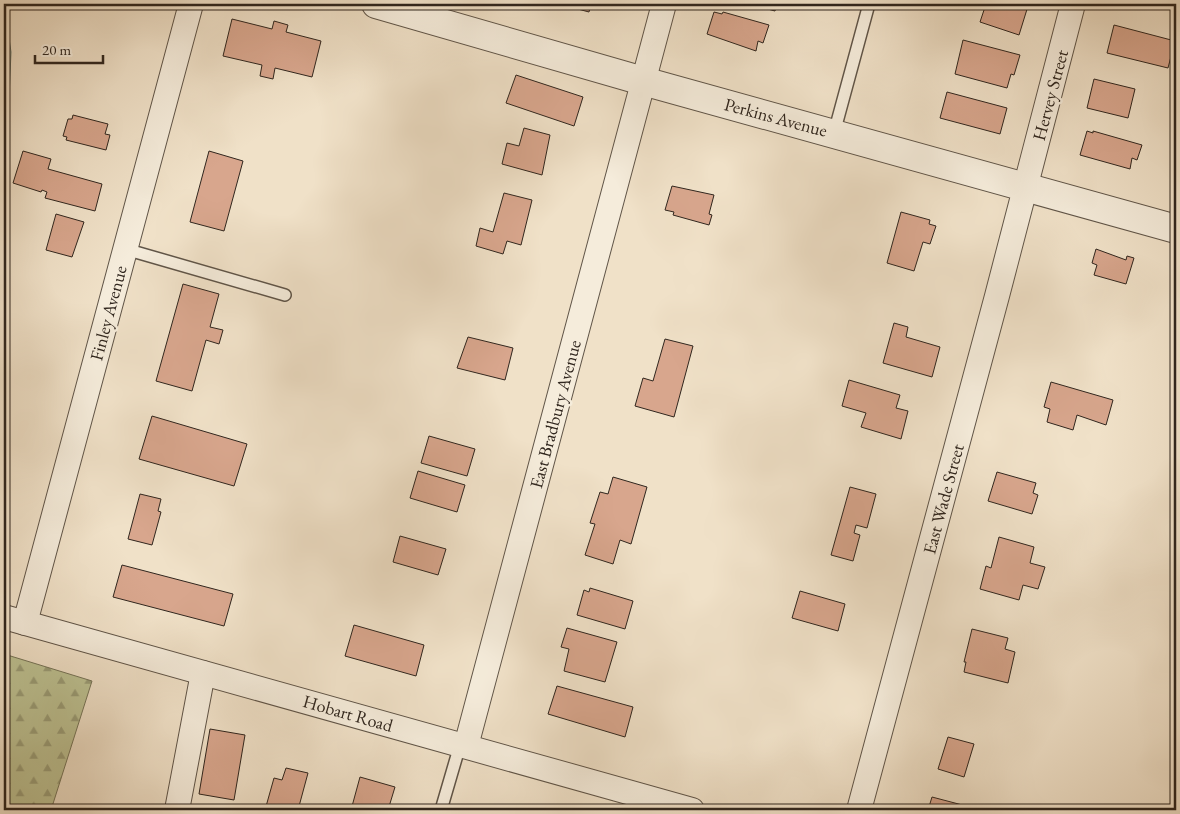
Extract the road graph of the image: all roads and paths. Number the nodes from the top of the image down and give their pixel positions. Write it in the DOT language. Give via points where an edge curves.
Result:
graph roads {
  1 [pos="191,4"];
  2 [pos="376,4"];
  3 [pos="664,4"];
  4 [pos="869,4"];
  5 [pos="1073,4"];
  6 [pos="643,81"];
  7 [pos="834,133"];
  8 [pos="1026,187"];
  9 [pos="1176,229"];
  10 [pos="125,249"];
  11 [pos="285,295"];
  12 [pos="14,620"];
  13 [pos="203,673"];
  14 [pos="463,746"];
  15 [pos="177,810"];
  16 [pos="441,810"];
  17 [pos="692,810"];
  18 [pos="859,810"];
  1 -- 10 [label="street, Finley Avenue"];
  2 -- 6 [label="street, Perkins Avenue"];
  3 -- 6 [label="street, East Bradbury Avenue"];
  4 -- 7 [label="lane"];
  5 -- 8 [label="street, Hervey Street"];
  6 -- 7 [label="street, Perkins Avenue"];
  6 -- 14 [label="street, East Bradbury Avenue"];
  7 -- 8 [label="street, Perkins Avenue"];
  8 -- 9 [label="street, Perkins Avenue"];
  8 -- 18 [label="street, East Wade Street"];
  10 -- 11 [label="lane"];
  10 -- 12 [label="street, Finley Avenue"];
  12 -- 13 [label="street, Hobart Road"];
  13 -- 14 [label="street, Hobart Road"];
  13 -- 15 [label="street"];
  14 -- 16 [label="lane"];
  14 -- 17 [label="street, Hobart Road"];
}
